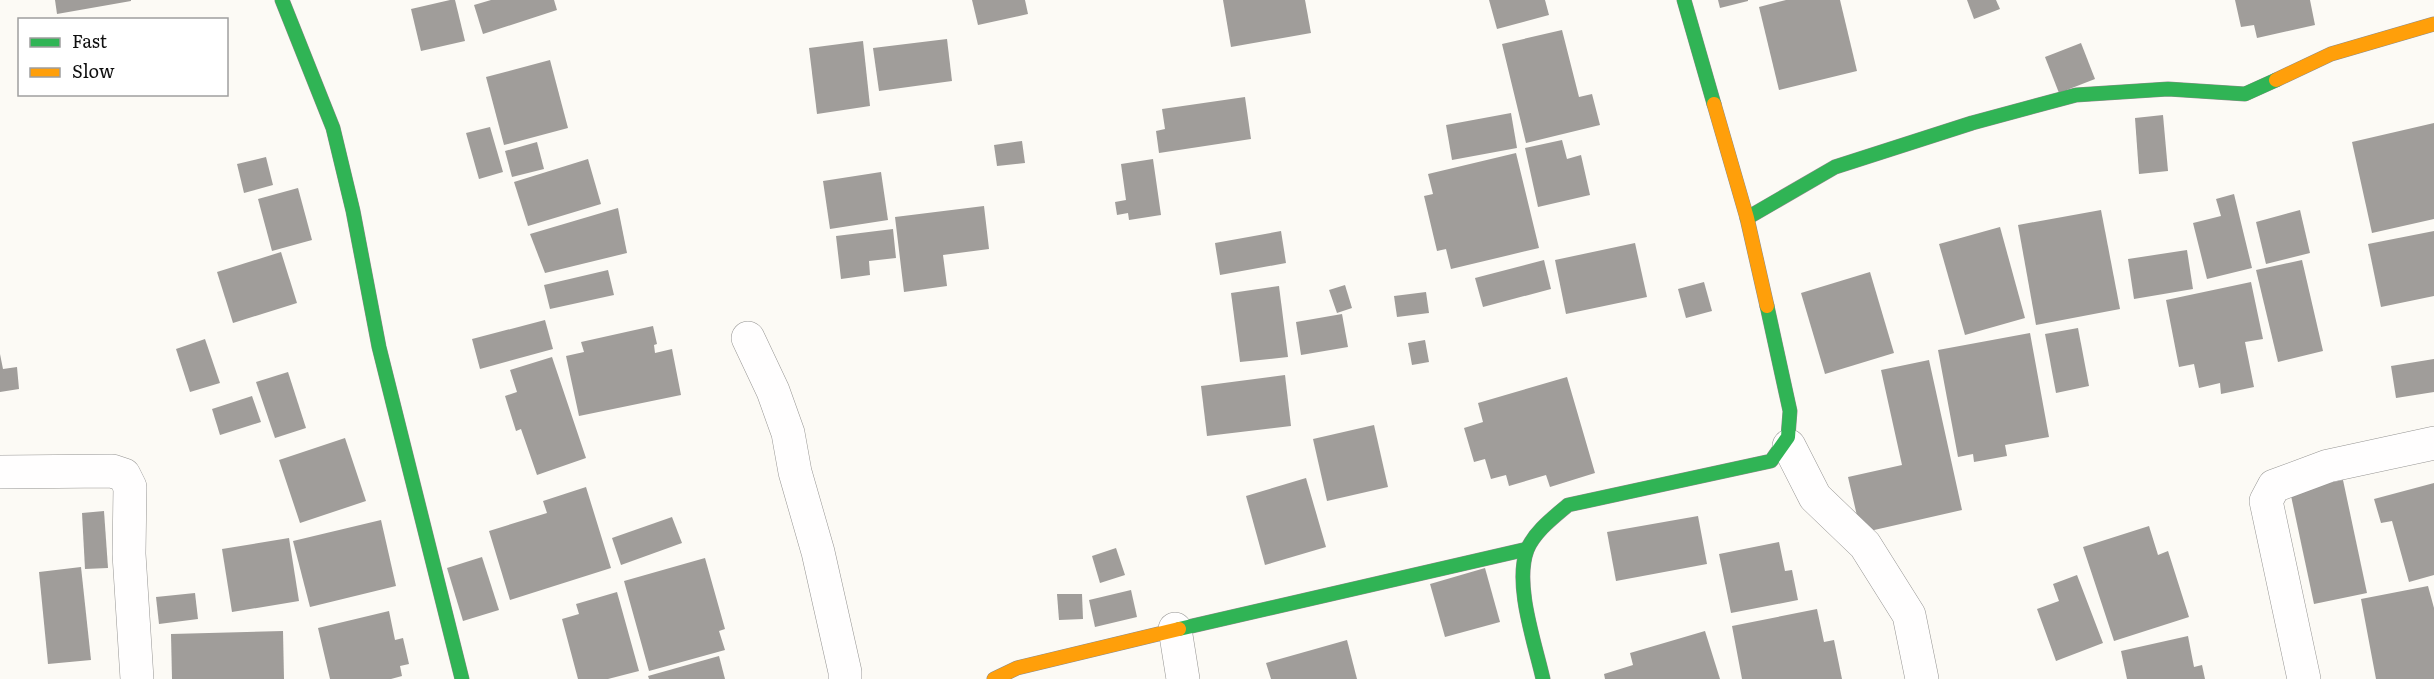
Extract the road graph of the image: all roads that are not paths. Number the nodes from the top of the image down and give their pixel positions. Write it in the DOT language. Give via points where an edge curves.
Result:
graph roads {
  1 [pos="282,0"];
  2 [pos="1684,0"];
  3 [pos="2434,24"];
  4 [pos="1747,218"];
  5 [pos="748,338"];
  6 [pos="2434,443"];
  7 [pos="1789,446"];
  8 [pos="0,472"];
  9 [pos="1527,549"];
  10 [pos="1174,629"];
  11 [pos="137,679"];
  12 [pos="462,679"];
  13 [pos="845,679"];
  14 [pos="994,679"];
  15 [pos="1183,679"];
  16 [pos="1543,679"];
  17 [pos="1922,679"];
  18 [pos="2304,679"];
  1 -- 12 [label="street" via="333,128 379,347"];
  2 -- 4 [label="street"];
  3 -- 4 [label="street" via="2331,54 2245,94 2168,89 2076,95 1972,123 1835,167"];
  4 -- 9 [label="street" via="1790,411 1788,437 1771,461 1568,505"];
  5 -- 13 [label="street" via="788,433"];
  6 -- 18 [label="street" via="2328,466 2274,486 2266,501"];
  7 -- 17 [label="street" via="1815,497 1865,545 1909,615"];
  8 -- 11 [label="street" via="112,471 124,475 130,487 129,554"];
  9 -- 10 [label="street"];
  9 -- 16 [label="street" via="1522,582"];
  10 -- 14 [label="street" via="1017,668"];
  10 -- 15 [label="street"];
}
